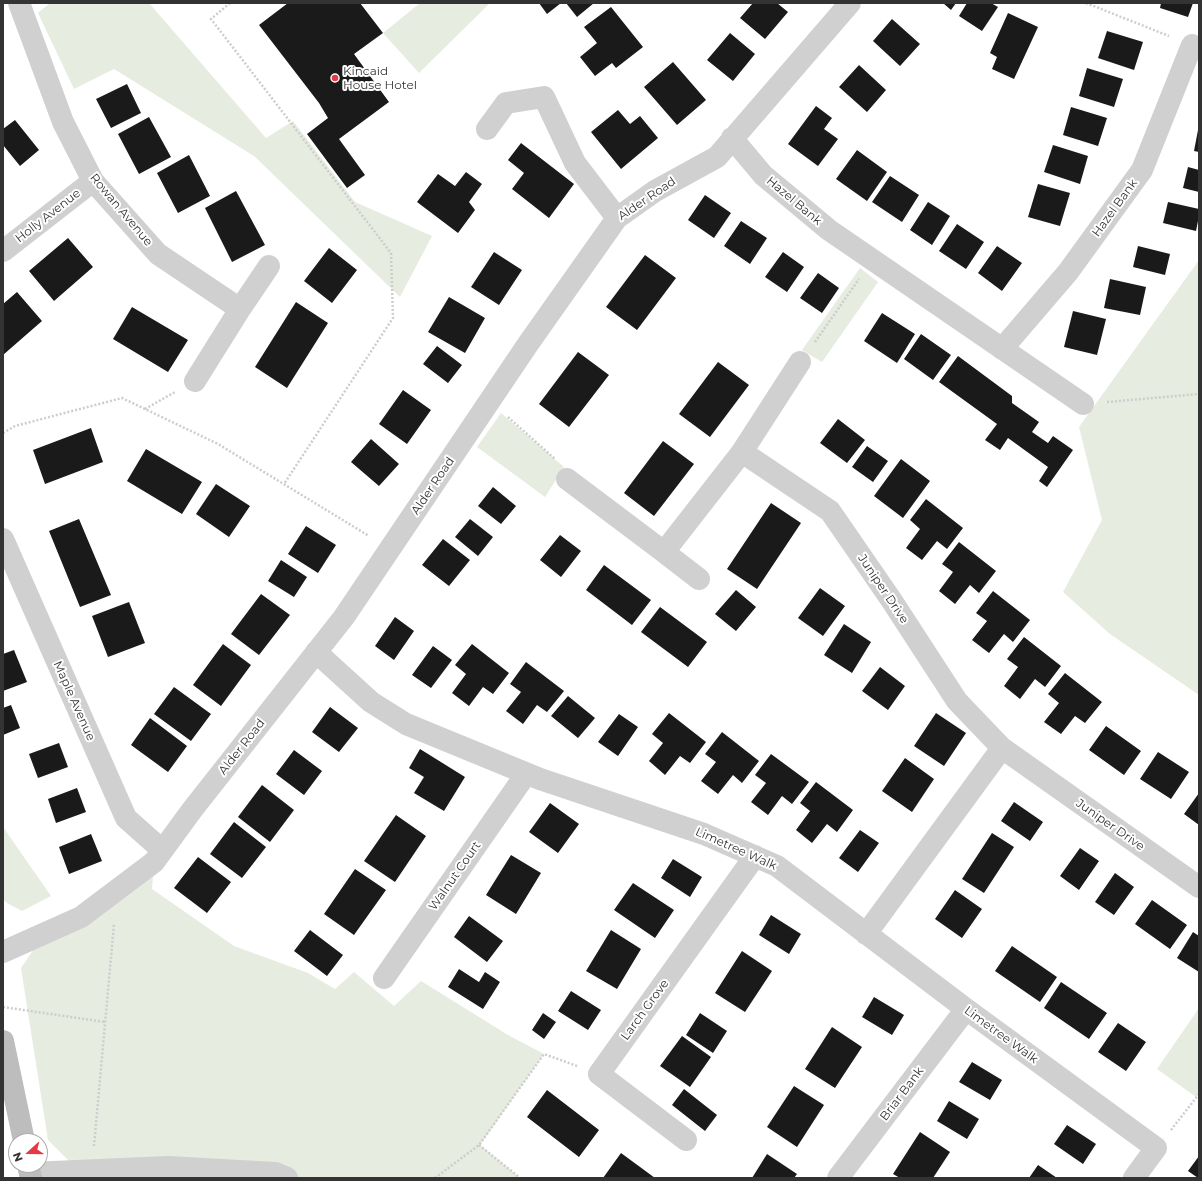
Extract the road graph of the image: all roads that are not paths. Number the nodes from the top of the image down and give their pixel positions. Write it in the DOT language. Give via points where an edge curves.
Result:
graph roads {
  1 [pos="19,3"];
  2 [pos="850,3"];
  3 [pos="1192,45"];
  4 [pos="488,129"];
  5 [pos="732,138"];
  6 [pos="93,181"];
  7 [pos="617,218"];
  8 [pos="3,251"];
  9 [pos="269,266"];
  10 [pos="240,309"];
  11 [pos="1002,349"];
  12 [pos="800,362"];
  13 [pos="195,381"];
  14 [pos="1082,404"];
  15 [pos="742,452"];
  16 [pos="567,478"];
  17 [pos="3,539"];
  18 [pos="664,552"];
  19 [pos="699,579"];
  20 [pos="316,652"];
  21 [pos="1002,748"];
  22 [pos="526,774"];
  23 [pos="162,850"];
  24 [pos="755,856"];
  25 [pos="1199,887"];
  26 [pos="866,934"];
  27 [pos="3,952"];
  28 [pos="384,978"];
  29 [pos="966,1009"];
  30 [pos="3,1040"];
  31 [pos="22,1133"];
  32 [pos="686,1140"];
  33 [pos="48,1171"];
  34 [pos="287,1178"];
  35 [pos="838,1178"];
  36 [pos="1134,1178"];
  1 -- 6 [label="street, Rowan Avenue" via="63,122"];
  2 -- 5 [label="street, Alder Road"];
  3 -- 11 [label="street, Hazel Bank" via="1142,170 1068,272"];
  4 -- 7 [label="street" via="506,103 544,97 575,163"];
  5 -- 7 [label="street, Alder Road" via="716,157 655,191"];
  5 -- 11 [label="street, Hazel Bank" via="764,175 829,230"];
  6 -- 8 [label="street, Holly Avenue"];
  6 -- 10 [label="street, Rowan Avenue" via="158,254"];
  7 -- 20 [label="street, Alder Road" via="528,344 344,617"];
  9 -- 10 [label="street"];
  10 -- 13 [label="street"];
  11 -- 14 [label="street, Hazel Bank"];
  12 -- 15 [label="street"];
  15 -- 18 [label="street"];
  15 -- 21 [label="street, Juniper Drive" via="830,511 957,701"];
  16 -- 18 [label="street"];
  17 -- 23 [label="street, Maple Avenue" via="126,818"];
  18 -- 19 [label="street"];
  20 -- 22 [label="street, Limetree Walk" via="371,702 406,724"];
  20 -- 23 [label="street, Alder Road"];
  21 -- 25 [label="street, Juniper Drive"];
  21 -- 26 [label="street"];
  22 -- 24 [label="street, Limetree Walk" via="704,834"];
  22 -- 28 [label="street, Walnut Court"];
  23 -- 27 [label="street, Alder Road" via="154,862 81,917"];
  24 -- 26 [label="street, Limetree Walk" via="777,866"];
  24 -- 32 [label="street, Larch Grove" via="598,1074"];
  26 -- 29 [label="street, Limetree Walk"];
  29 -- 35 [label="street, Briar Bank"];
  29 -- 36 [label="street, Limetree Walk" via="1156,1148"];
  30 -- 31 [label="street"];
  33 -- 34 [label="street" via="168,1167 275,1173"];
}
